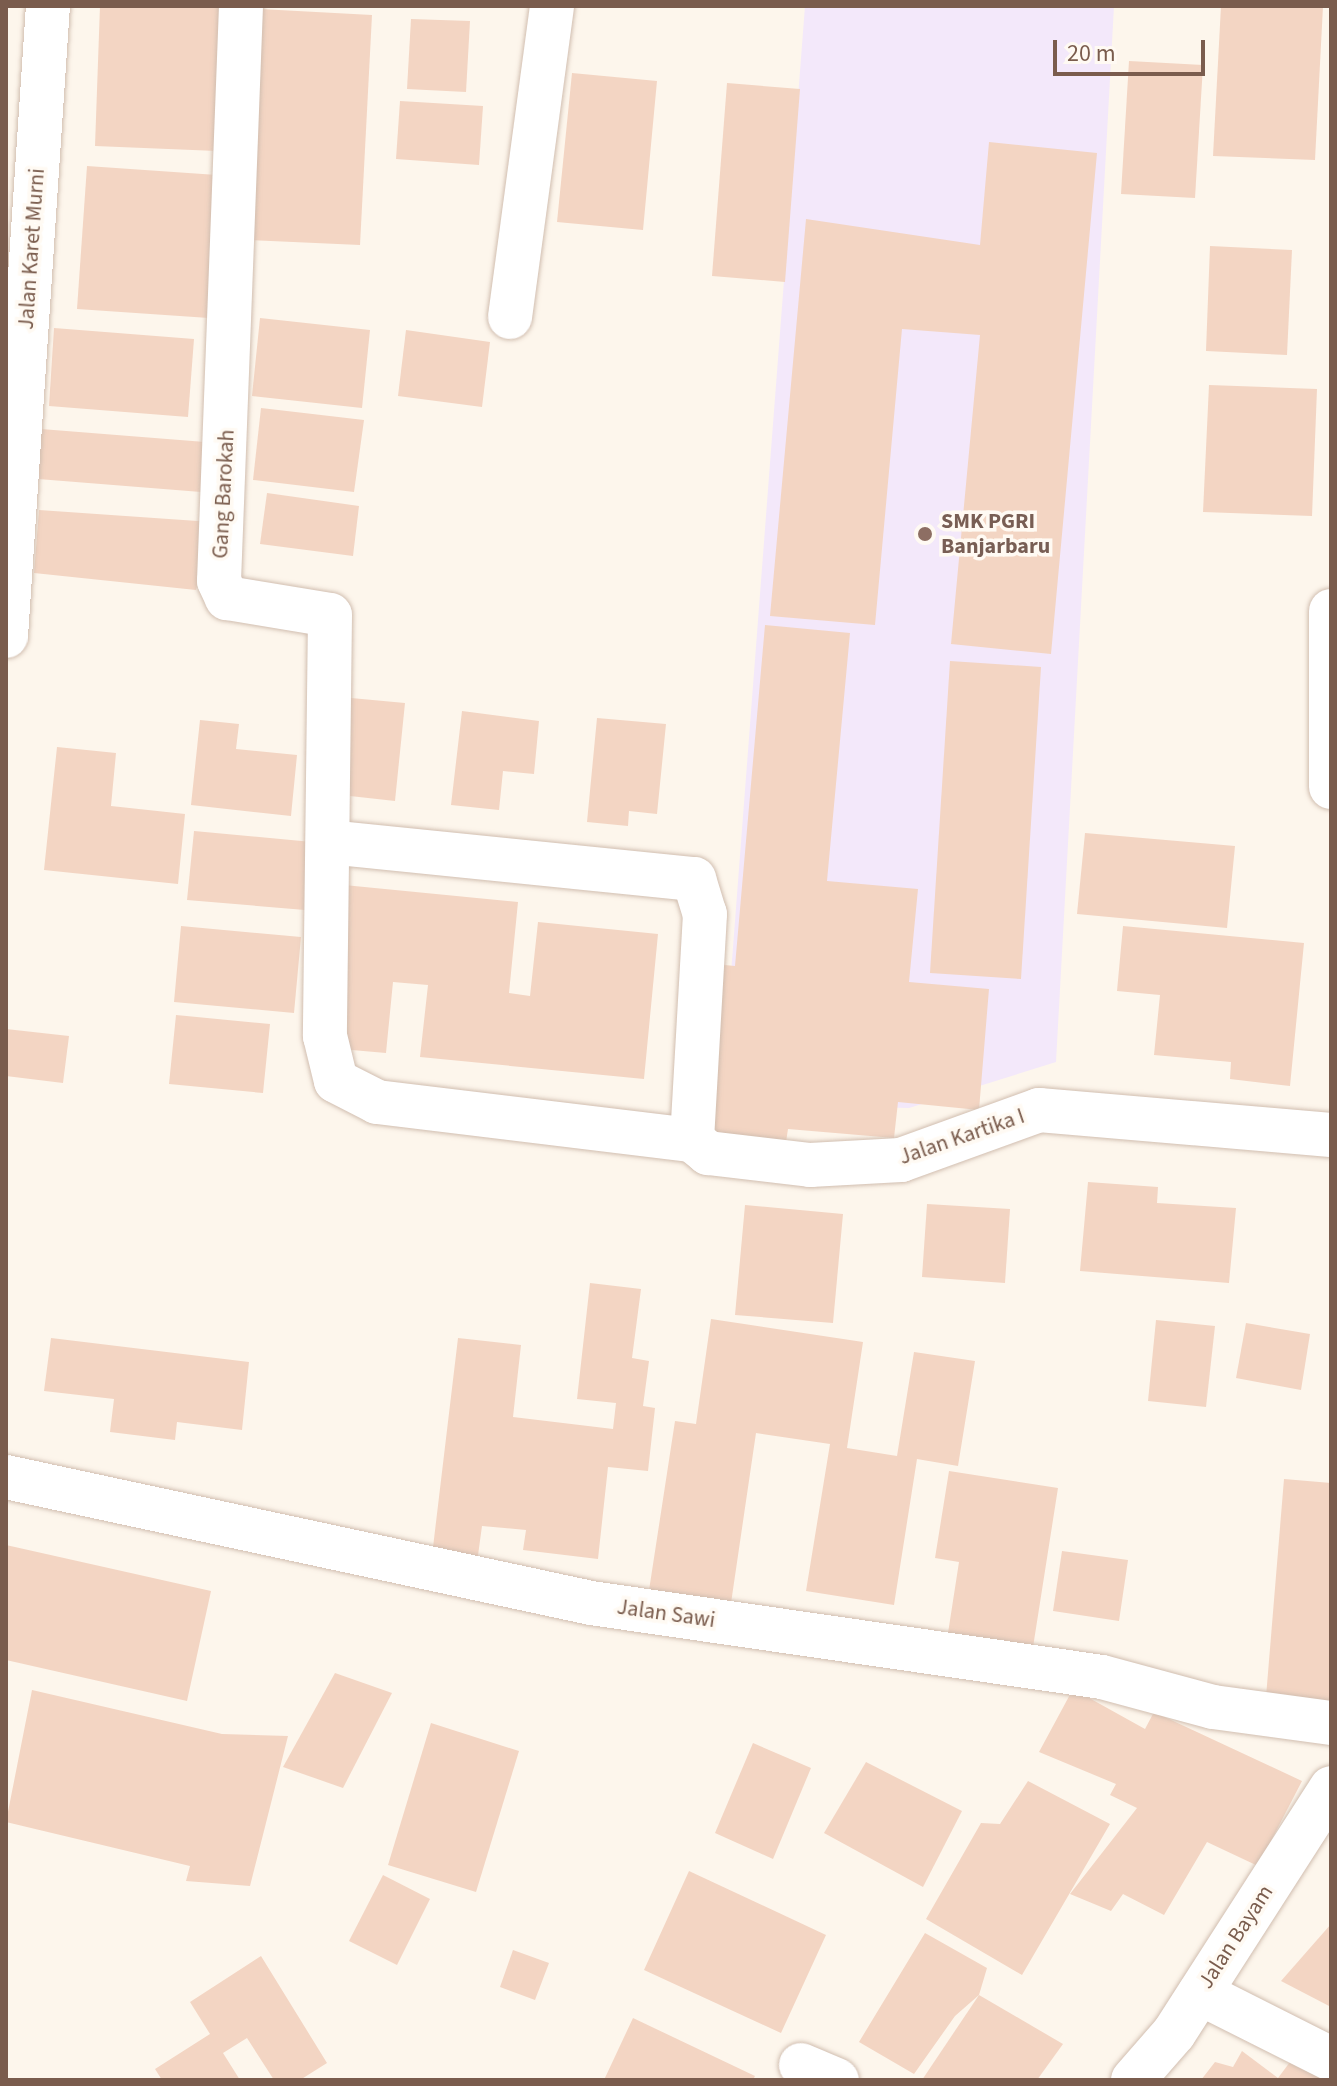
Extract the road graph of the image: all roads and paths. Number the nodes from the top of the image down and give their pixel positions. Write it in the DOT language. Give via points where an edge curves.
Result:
graph roads {
  1 [pos="48,6"];
  2 [pos="241,6"];
  3 [pos="552,6"];
  4 [pos="510,317"];
  5 [pos="1331,611"];
  6 [pos="6,636"];
  7 [pos="1331,787"];
  8 [pos="329,842"];
  9 [pos="336,1081"];
  10 [pos="1331,1135"];
  11 [pos="692,1140"];
  12 [pos="6,1477"];
  13 [pos="1331,1723"];
  14 [pos="1331,1788"];
  15 [pos="1200,1993"];
  16 [pos="1331,2059"];
  17 [pos="1133,2080"];
  1 -- 6 [label="street, Jalan Karet Murni"];
  2 -- 8 [label="street, Gang Barokah" via="219,581 227,598 330,615"];
  3 -- 4 [label="street"];
  5 -- 7 [label="street"];
  8 -- 9 [label="street, Gang Barokah" via="325,1036"];
  8 -- 11 [label="street" via="694,879 705,914 688,1115"];
  9 -- 11 [label="street, Jalan Kartika I" via="377,1102"];
  10 -- 11 [label="street, Jalan Kartika I" via="1039,1110 901,1160 810,1165 708,1153"];
  12 -- 13 [label="street, Jalan Sawi" via="591,1603 1102,1677 1213,1707"];
  14 -- 15 [label="street, Jalan Bayam"];
  15 -- 16 [label="street"];
  15 -- 17 [label="street, Jalan Bayam"];
}
